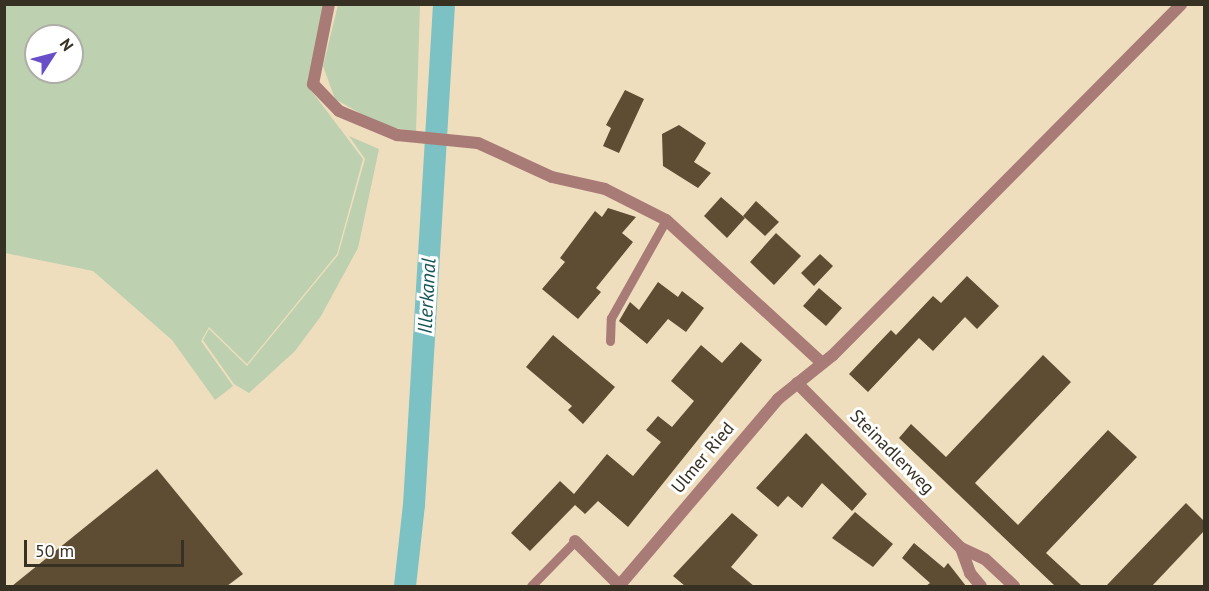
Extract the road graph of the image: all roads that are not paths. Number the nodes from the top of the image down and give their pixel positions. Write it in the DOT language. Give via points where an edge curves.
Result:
graph roads {
  1 [pos="329,4"];
  2 [pos="1181,4"];
  3 [pos="666,220"];
  4 [pos="610,341"];
  5 [pos="822,363"];
  6 [pos="796,383"];
  7 [pos="575,541"];
  8 [pos="962,548"];
  9 [pos="531,586"];
  10 [pos="619,586"];
  11 [pos="981,586"];
  12 [pos="1014,586"];
  1 -- 3 [label="street" via="313,78 316,91 361,123 411,137 473,142 552,177 605,189"];
  2 -- 5 [label="street, Ulmer Ried"];
  3 -- 4 [label="lane" via="611,318"];
  3 -- 5 [label="street"];
  5 -- 6 [label="street, Ulmer Ried"];
  6 -- 8 [label="street, Steinadlerweg"];
  6 -- 10 [label="street, Ulmer Ried" via="762,417"];
  7 -- 9 [label="lane, Ulmer Ried"];
  7 -- 10 [label="street, Ulmer Ried"];
  8 -- 11 [label="street, Steinadlerweg" via="970,573"];
  8 -- 12 [label="street, Steinadlerweg" via="985,559"];
}
